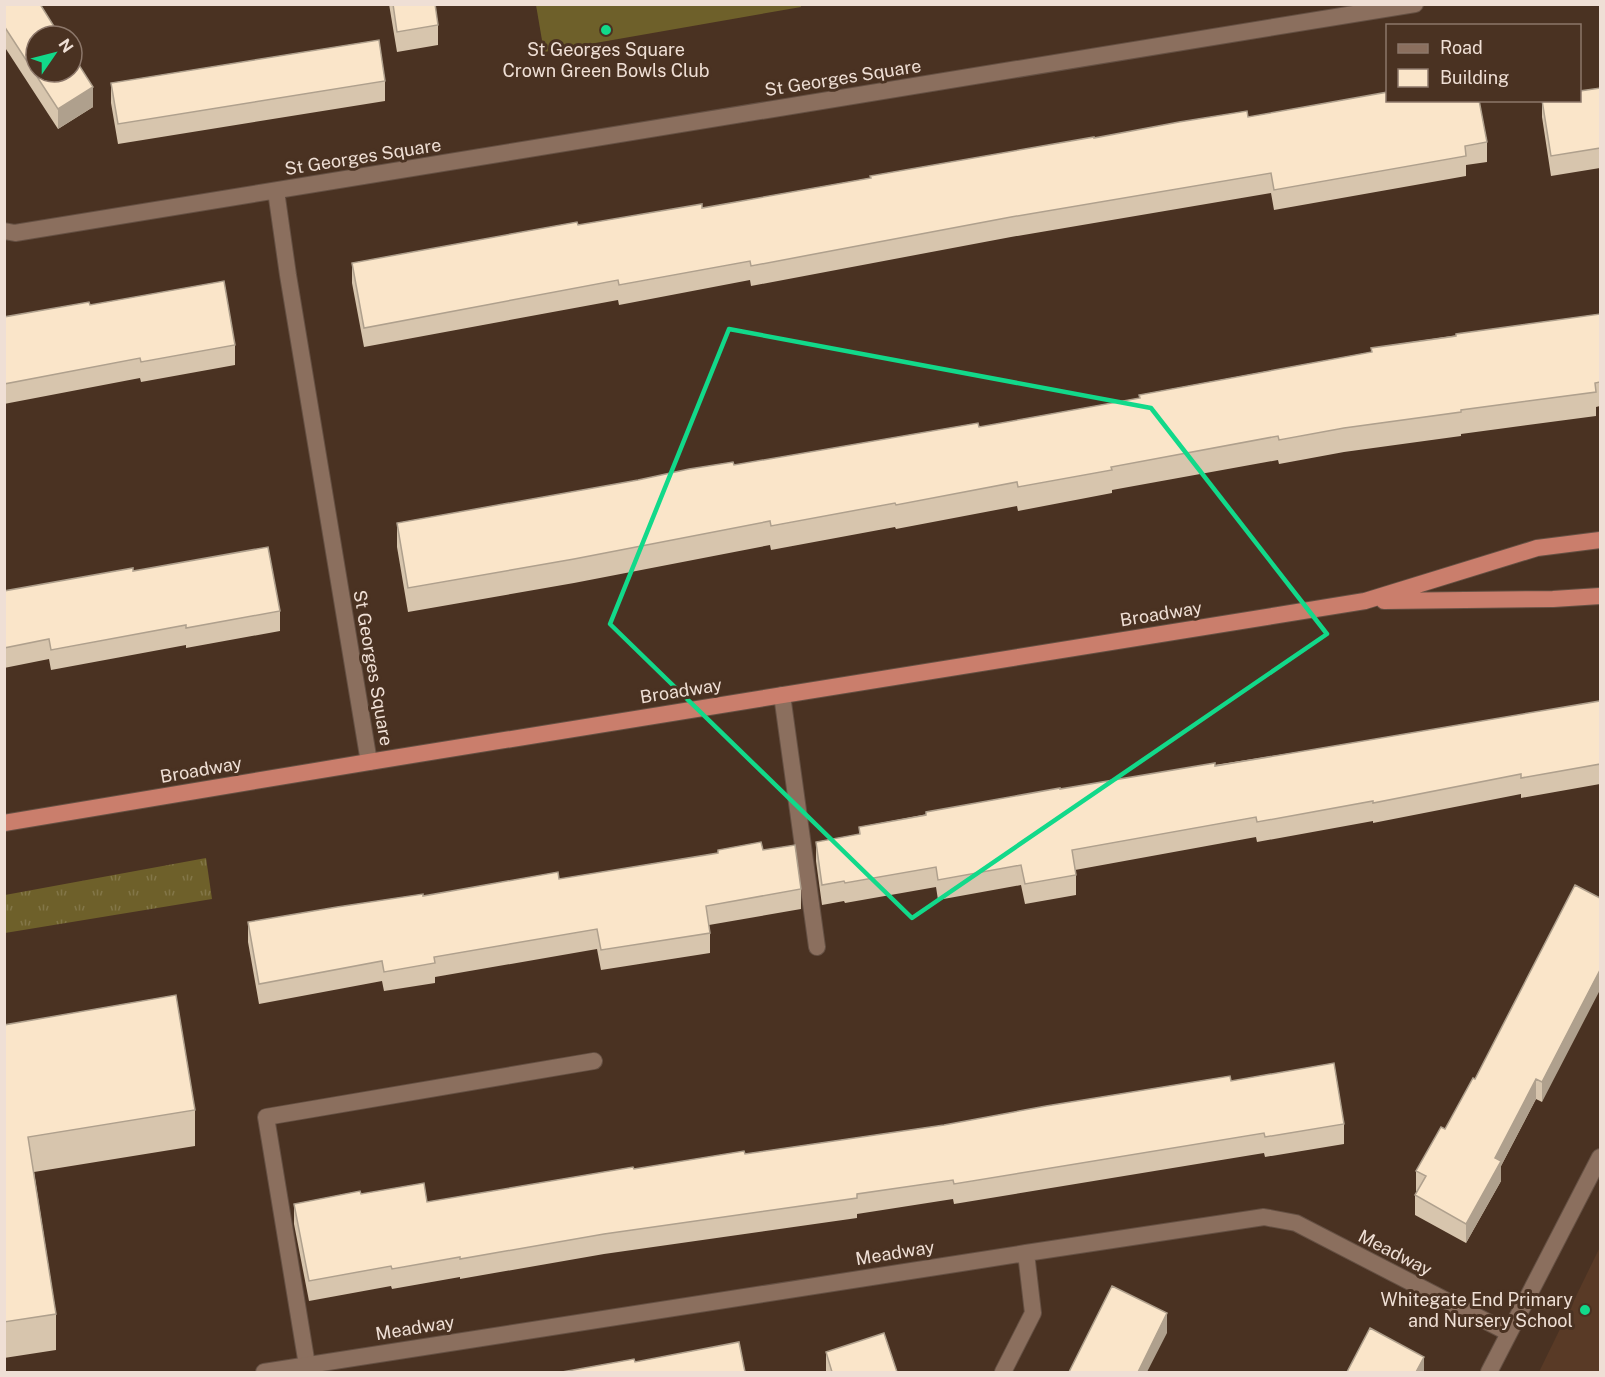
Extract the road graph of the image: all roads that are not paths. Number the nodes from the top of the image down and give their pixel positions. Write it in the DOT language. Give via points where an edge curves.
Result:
graph roads {
  1 [pos="1415,4"];
  2 [pos="276,191"];
  3 [pos="4,231"];
  4 [pos="1600,540"];
  5 [pos="1600,596"];
  6 [pos="1365,601"];
  7 [pos="782,695"];
  8 [pos="369,762"];
  9 [pos="4,823"];
  10 [pos="817,947"];
  11 [pos="594,1061"];
  12 [pos="1600,1157"];
  13 [pos="1026,1253"];
  14 [pos="1509,1333"];
  15 [pos="306,1365"];
  16 [pos="264,1372"];
  17 [pos="1003,1372"];
  18 [pos="1489,1372"];
  1 -- 2 [label="street, St Georges Square"];
  2 -- 3 [label="street, St Georges Square" via="15,233"];
  2 -- 8 [label="street, St Georges Square"];
  4 -- 6 [label="highway, Broadway" via="1537,548"];
  5 -- 6 [label="highway, Broadway"];
  6 -- 7 [label="highway, Broadway"];
  7 -- 8 [label="highway, Broadway"];
  7 -- 10 [label="street"];
  8 -- 9 [label="highway, Broadway"];
  11 -- 15 [label="street" via="266,1117"];
  12 -- 14 [label="street"];
  13 -- 14 [label="street, Meadway" via="1264,1217 1296,1223"];
  13 -- 15 [label="street, Meadway"];
  13 -- 17 [label="street" via="1033,1313"];
  14 -- 18 [label="street"];
  15 -- 16 [label="street, Meadway"];
}
